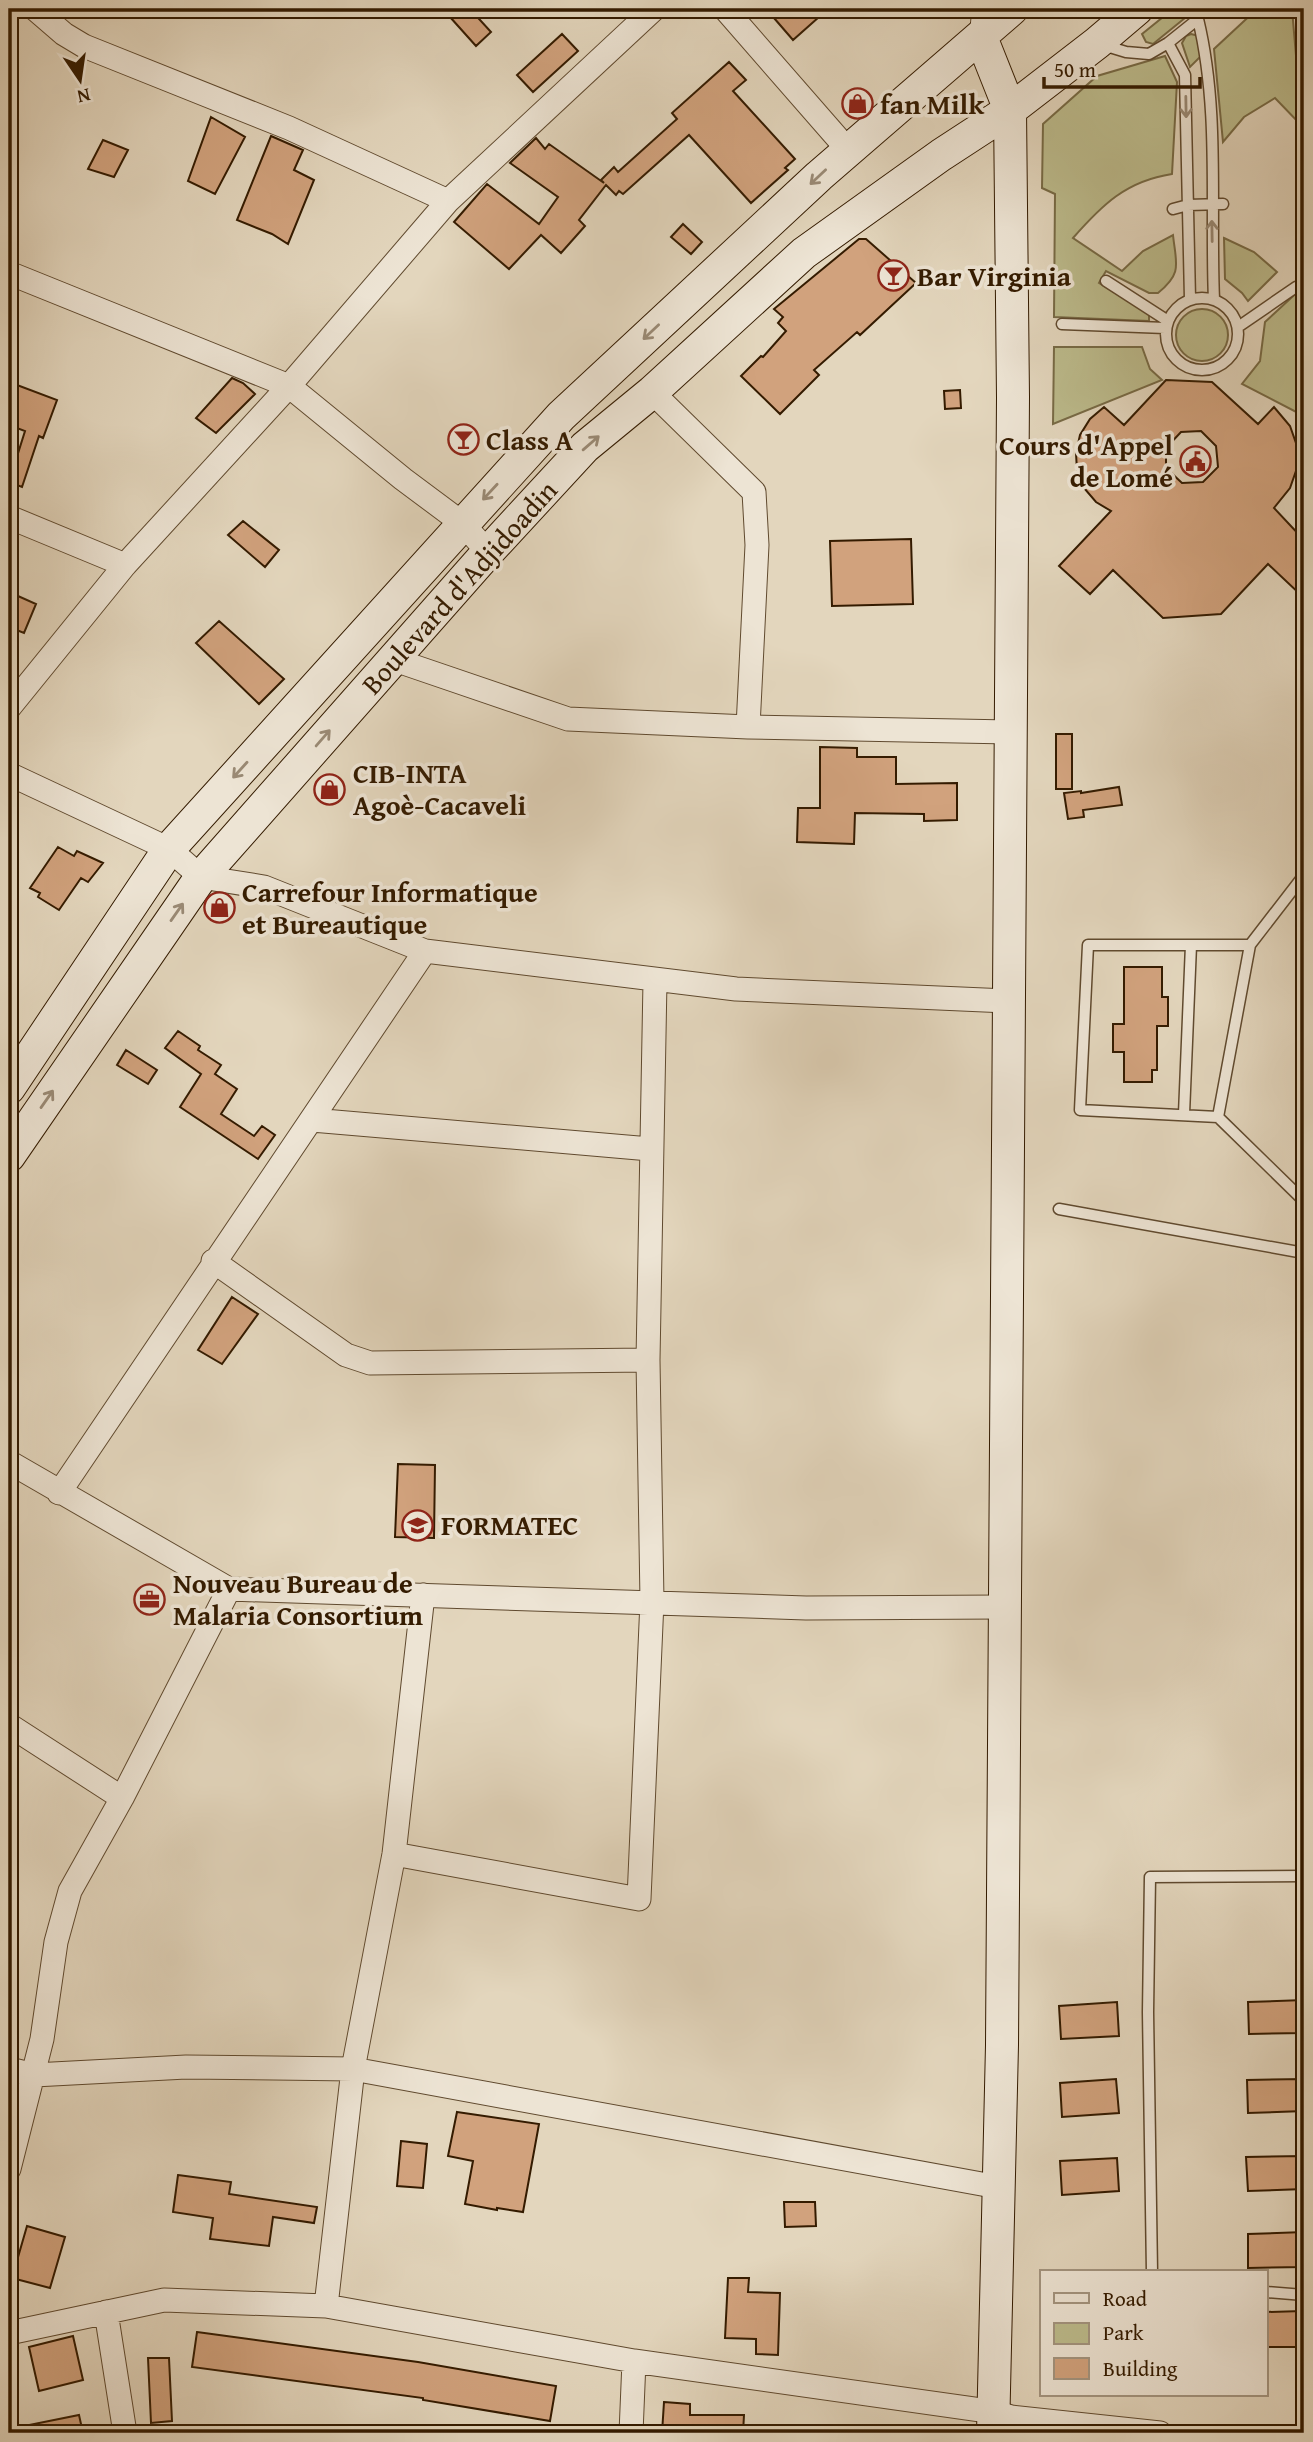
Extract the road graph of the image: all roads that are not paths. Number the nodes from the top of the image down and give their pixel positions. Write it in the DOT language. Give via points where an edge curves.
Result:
graph roads {
  1 [pos="35,9"];
  2 [pos="654,9"];
  3 [pos="725,9"];
  4 [pos="1012,9"];
  5 [pos="1137,9"];
  6 [pos="1199,14"];
  7 [pos="982,23"];
  8 [pos="1097,43"];
  9 [pos="1168,43"];
  10 [pos="1010,110"];
  11 [pos="848,150"];
  12 [pos="448,201"];
  13 [pos="1188,205"];
  14 [pos="1218,205"];
  15 [pos="1173,209"];
  16 [pos="9,274"];
  17 [pos="1106,281"];
  18 [pos="1296,287"];
  19 [pos="1190,296"];
  20 [pos="1214,300"];
  21 [pos="1062,324"];
  22 [pos="1166,324"];
  23 [pos="1238,327"];
  24 [pos="289,386"];
  25 [pos="652,392"];
  26 [pos="9,517"];
  27 [pos="462,523"];
  28 [pos="488,552"];
  29 [pos="125,565"];
  30 [pos="392,659"];
  31 [pos="9,708"];
  32 [pos="748,727"];
  33 [pos="1010,732"];
  34 [pos="9,774"];
  35 [pos="169,849"];
  36 [pos="1304,875"];
  37 [pos="201,877"];
  38 [pos="1191,945"];
  39 [pos="1250,945"];
  40 [pos="425,951"];
  41 [pos="654,981"];
  42 [pos="1007,1002"];
  43 [pos="9,1088"];
  44 [pos="1184,1114"];
  45 [pos="1218,1117"];
  46 [pos="312,1120"];
  47 [pos="650,1149"];
  48 [pos="9,1156"];
  49 [pos="1304,1200"];
  50 [pos="1059,1209"];
  51 [pos="1304,1253"];
  52 [pos="214,1261"];
  53 [pos="648,1360"];
  54 [pos="9,1462"];
  55 [pos="59,1493"];
  56 [pos="229,1589"];
  57 [pos="423,1595"];
  58 [pos="652,1601"];
  59 [pos="1003,1607"];
  60 [pos="9,1725"];
  61 [pos="121,1798"];
  62 [pos="394,1854"];
  63 [pos="1304,1876"];
  64 [pos="9,2069"];
  65 [pos="353,2069"];
  66 [pos="34,2075"];
  67 [pos="9,2169"];
  68 [pos="998,2187"];
  69 [pos="1152,2270"];
  70 [pos="1268,2292"];
  71 [pos="1304,2295"];
  72 [pos="326,2306"];
  73 [pos="106,2312"];
  74 [pos="9,2333"];
  75 [pos="634,2361"];
  76 [pos="994,2423"];
  77 [pos="125,2433"];
  78 [pos="631,2433"];
  79 [pos="1160,2433"];
  1 -- 12 [label="street" via="84,46 289,128"];
  2 -- 12 [label="street"];
  3 -- 11 [label="street"];
  4 -- 7 [label="main road, Boulevard d'Adjidoadin"];
  5 -- 8 [label="main road, Boulevard d'Adjidoadin"];
  6 -- 9 [label="lane"];
  6 -- 14 [label="lane" via="1207,55"];
  7 -- 10 [label="main road"];
  7 -- 11 [label="main road, Boulevard d'Adjidoadin"];
  8 -- 9 [label="lane" via="1149,54"];
  8 -- 10 [label="main road, Boulevard d'Adjidoadin"];
  9 -- 13 [label="lane, one-way" via="1185,75"];
  10 -- 25 [label="main road, Boulevard d'Adjidoadin" via="804,253"];
  10 -- 33 [label="main road"];
  11 -- 27 [label="main road, Boulevard d'Adjidoadin, one-way" via="561,416"];
  12 -- 24 [label="street"];
  13 -- 14 [label="lane"];
  13 -- 15 [label="lane"];
  13 -- 19 [label="lane"];
  20 -- 14 [label="lane, one-way"];
  16 -- 24 [label="street"];
  17 -- 22 [label="lane"];
  18 -- 23 [label="lane"];
  19 -- 20 [label="lane"];
  19 -- 22 [label="lane"];
  20 -- 23 [label="lane" via="1228,309"];
  21 -- 22 [label="lane"];
  22 -- 23 [label="lane" via="1166,341 1176,359 1194,370 1214,368 1231,356"];
  24 -- 27 [label="street"];
  24 -- 29 [label="street"];
  28 -- 25 [label="main road, Boulevard d'Adjidoadin, one-way" via="585,447"];
  25 -- 32 [label="street" via="754,492 757,545"];
  26 -- 29 [label="street"];
  27 -- 28 [label="street"];
  27 -- 35 [label="main road, Boulevard d'Adjidoadin, one-way"];
  28 -- 30 [label="main road, Boulevard d'Adjidoadin"];
  29 -- 31 [label="street"];
  30 -- 32 [label="street" via="568,719"];
  37 -- 30 [label="main road, Boulevard d'Adjidoadin, one-way"];
  32 -- 33 [label="street"];
  33 -- 42 [label="main road"];
  34 -- 35 [label="street"];
  35 -- 37 [label="street"];
  35 -- 43 [label="main road, Boulevard d'Adjidoadin"];
  36 -- 39 [label="lane"];
  37 -- 40 [label="street" via="264,887"];
  48 -- 37 [label="main road, Boulevard d'Adjidoadin, one-way"];
  38 -- 39 [label="lane"];
  38 -- 44 [label="lane"];
  38 -- 44 [label="lane" via="1088,945 1080,1110"];
  39 -- 45 [label="lane"];
  40 -- 41 [label="street"];
  40 -- 46 [label="street"];
  41 -- 42 [label="street"];
  41 -- 47 [label="street"];
  42 -- 59 [label="main road"];
  44 -- 45 [label="lane"];
  45 -- 49 [label="lane"];
  46 -- 47 [label="street"];
  46 -- 52 [label="street"];
  47 -- 53 [label="street"];
  50 -- 51 [label="lane"];
  52 -- 53 [label="street" via="346,1355 370,1363"];
  52 -- 55 [label="street"];
  53 -- 58 [label="street"];
  54 -- 55 [label="street"];
  55 -- 56 [label="street"];
  56 -- 57 [label="street"];
  56 -- 61 [label="street"];
  57 -- 58 [label="street"];
  57 -- 62 [label="street"];
  58 -- 59 [label="street" via="806,1608"];
  58 -- 62 [label="street" via="639,1899"];
  59 -- 68 [label="main road"];
  60 -- 61 [label="street"];
  61 -- 66 [label="street" via="70,1891 56,1942"];
  62 -- 65 [label="street"];
  63 -- 69 [label="lane" via="1150,1877"];
  64 -- 66 [label="street"];
  65 -- 66 [label="street" via="186,2067"];
  65 -- 68 [label="street"];
  65 -- 72 [label="street"];
  66 -- 67 [label="street"];
  68 -- 76 [label="main road"];
  70 -- 71 [label="lane"];
  72 -- 73 [label="street" via="164,2300"];
  72 -- 75 [label="street"];
  73 -- 74 [label="street"];
  73 -- 77 [label="street"];
  75 -- 76 [label="street"];
  75 -- 78 [label="street"];
  76 -- 79 [label="street" via="1011,2417"];
}
